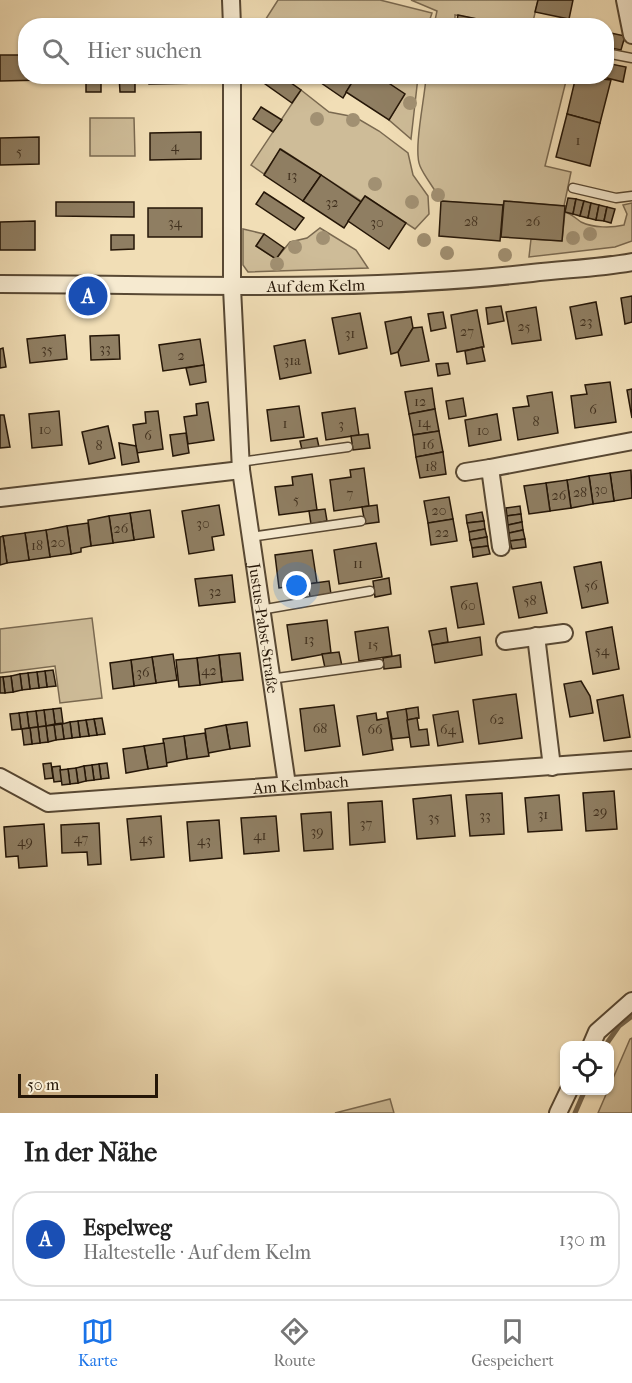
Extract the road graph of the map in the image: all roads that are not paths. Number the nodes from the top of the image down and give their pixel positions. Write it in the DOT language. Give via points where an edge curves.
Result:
graph roads {
  1 [pos="231,0"];
  2 [pos="625,0"];
  3 [pos="232,18"];
  4 [pos="632,35"];
  5 [pos="614,55"];
  6 [pos="632,58"];
  7 [pos="232,84"];
  8 [pos="573,188"];
  9 [pos="632,196"];
  10 [pos="632,262"];
  11 [pos="0,285"];
  12 [pos="232,288"];
  13 [pos="632,441"];
  14 [pos="348,447"];
  15 [pos="240,466"];
  16 [pos="490,468"];
  17 [pos="465,472"];
  18 [pos="0,498"];
  19 [pos="361,521"];
  20 [pos="250,537"];
  21 [pos="501,547"];
  22 [pos="370,591"];
  23 [pos="260,610"];
  24 [pos="564,633"];
  25 [pos="536,636"];
  26 [pos="505,641"];
  27 [pos="379,664"];
  28 [pos="270,679"];
  29 [pos="632,760"];
  30 [pos="552,767"];
  31 [pos="0,777"];
  32 [pos="287,785"];
  33 [pos="632,1001"];
  34 [pos="593,1041"];
  35 [pos="567,1095"];
  36 [pos="558,1113"];
  1 -- 3 [label="street"];
  2 -- 4 [label="street"];
  5 -- 6 [label="lane"];
  7 -- 12 [label="street, Justus-Pabst-Straße"];
  8 -- 9 [label="lane" via="616,198"];
  10 -- 12 [label="street, Auf dem Kelm" via="471,280"];
  11 -- 12 [label="street, Auf dem Kelm"];
  12 -- 15 [label="street, Justus-Pabst-Straße"];
  13 -- 16 [label="street"];
  14 -- 15 [label="lane"];
  15 -- 18 [label="street"];
  15 -- 20 [label="street, Justus-Pabst-Straße"];
  16 -- 17 [label="street"];
  16 -- 21 [label="street"];
  19 -- 20 [label="lane"];
  20 -- 23 [label="street, Justus-Pabst-Straße"];
  22 -- 23 [label="lane"];
  23 -- 28 [label="street, Justus-Pabst-Straße"];
  24 -- 25 [label="street"];
  25 -- 26 [label="street"];
  25 -- 30 [label="street"];
  27 -- 28 [label="lane"];
  28 -- 32 [label="street, Justus-Pabst-Straße"];
  29 -- 30 [label="street, Am Kelmbach"];
  30 -- 32 [label="street, Am Kelmbach"];
  31 -- 32 [label="street, Am Kelmbach" via="48,803"];
  33 -- 34 [label="street" via="597,1032"];
  35 -- 36 [label="street"];
}
